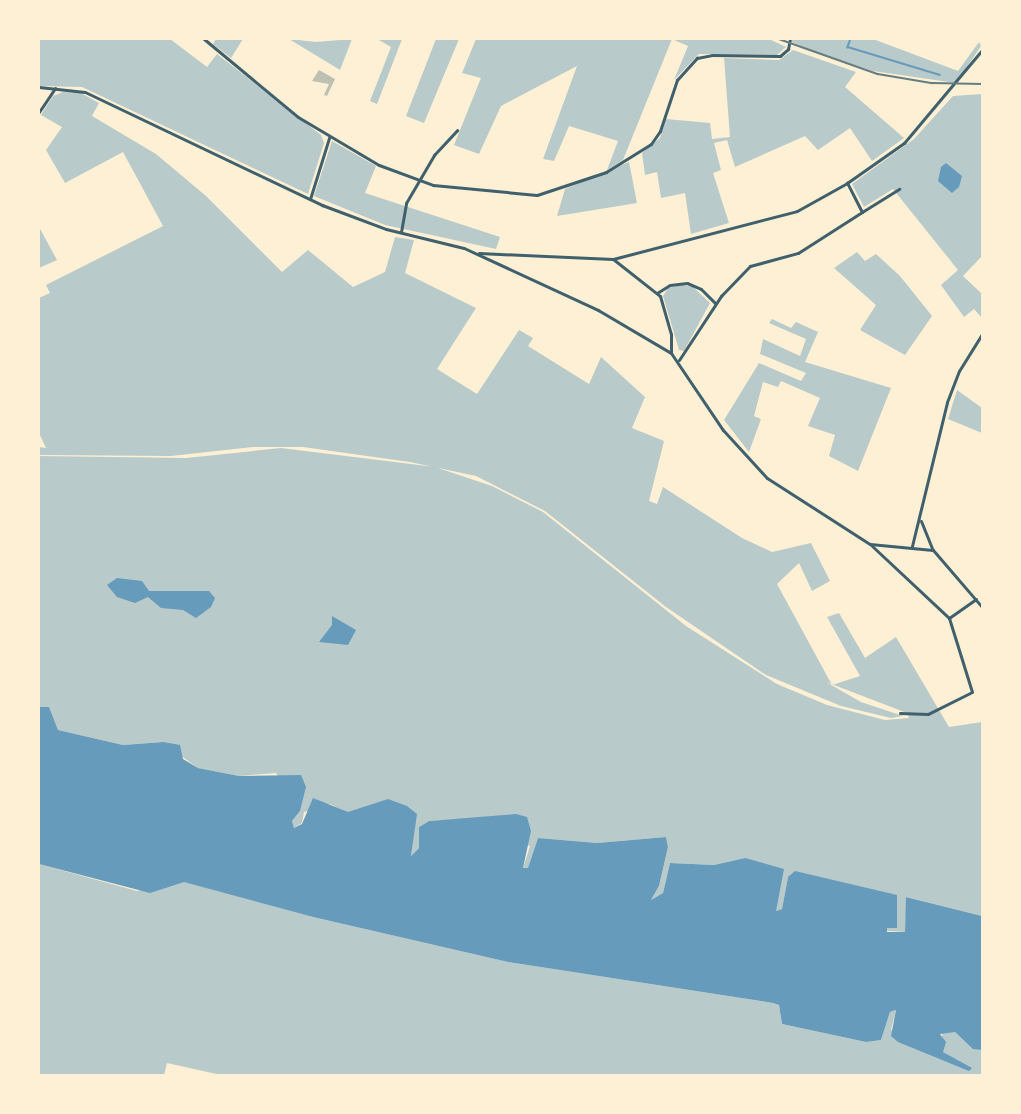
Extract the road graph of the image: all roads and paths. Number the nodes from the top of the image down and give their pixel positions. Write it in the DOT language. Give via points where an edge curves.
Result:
graph roads {
  1 [pos="204,39"];
  2 [pos="790,39"];
  3 [pos="982,50"];
  4 [pos="39,87"];
  5 [pos="55,88"];
  6 [pos="39,112"];
  7 [pos="458,130"];
  8 [pos="329,138"];
  9 [pos="419,181"];
  10 [pos="847,183"];
  11 [pos="899,189"];
  12 [pos="310,199"];
  13 [pos="862,212"];
  14 [pos="401,232"];
  15 [pos="478,254"];
  16 [pos="613,259"];
  17 [pos="657,293"];
  18 [pos="715,303"];
  19 [pos="982,334"];
  20 [pos="671,353"];
  21 [pos="679,360"];
  22 [pos="921,519"];
  23 [pos="870,544"];
  24 [pos="912,546"];
  25 [pos="933,550"];
  26 [pos="976,599"];
  27 [pos="982,607"];
  28 [pos="949,618"];
  29 [pos="900,713"];
  1 -- 8 [label="street"];
  2 -- 9 [label="street" via="780,56 697,58 681,72 660,131 651,144 606,172 537,195"];
  3 -- 10 [label="street" via="917,131"];
  4 -- 5 [label="street"];
  5 -- 6 [label="street"];
  5 -- 12 [label="street" via="101,98"];
  7 -- 9 [label="street" via="434,155"];
  8 -- 9 [label="street"];
  8 -- 12 [label="street"];
  9 -- 14 [label="street" via="403,211"];
  10 -- 13 [label="street"];
  10 -- 16 [label="street" via="797,211"];
  11 -- 13 [label="street"];
  12 -- 14 [label="street"];
  13 -- 18 [label="street" via="798,253 750,266"];
  14 -- 15 [label="street"];
  15 -- 16 [label="street" via="488,251"];
  15 -- 20 [label="street" via="587,305"];
  16 -- 17 [label="street" via="633,279"];
  17 -- 18 [label="street" via="670,285 687,283 701,289"];
  17 -- 20 [label="street" via="666,310 674,346"];
  18 -- 21 [label="street"];
  19 -- 22 [label="street" via="959,371 947,402 925,486"];
  20 -- 21 [label="street"];
  21 -- 23 [label="street" via="706,407 752,464 783,490"];
  22 -- 24 [label="street"];
  22 -- 25 [label="street"];
  23 -- 24 [label="street"];
  23 -- 28 [label="street"];
  24 -- 25 [label="street"];
  25 -- 26 [label="street"];
  26 -- 27 [label="street"];
  26 -- 28 [label="street"];
  28 -- 29 [label="street" via="972,692 928,714"];
}
